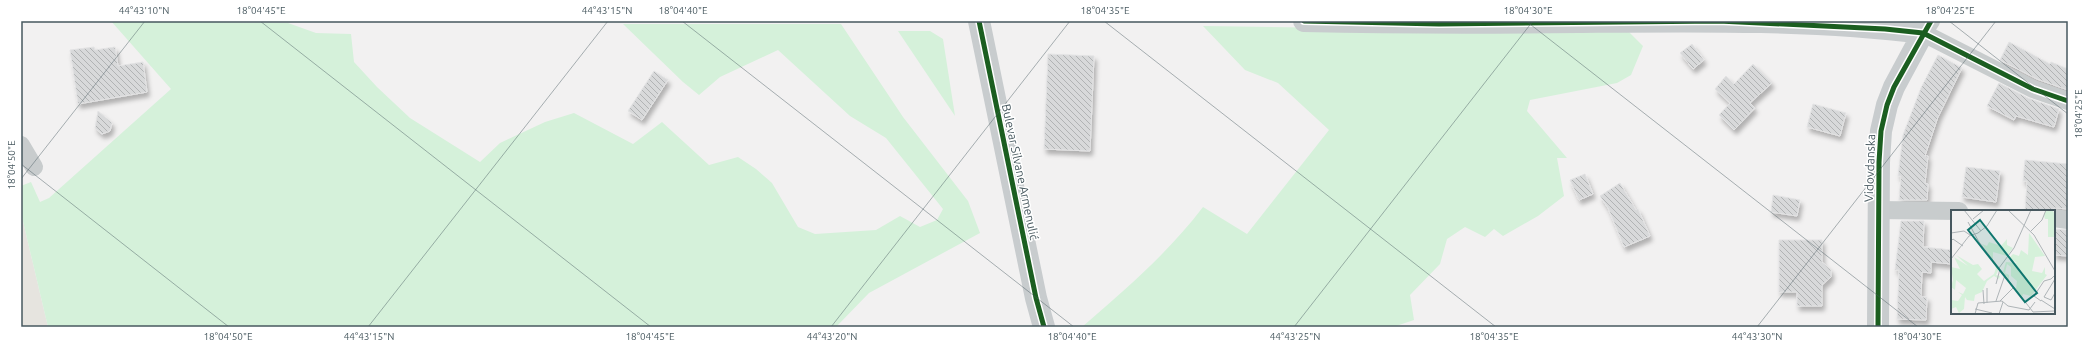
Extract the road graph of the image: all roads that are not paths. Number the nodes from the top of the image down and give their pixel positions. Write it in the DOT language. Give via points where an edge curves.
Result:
graph roads {
  1 [pos="979,21"];
  2 [pos="1304,21"];
  3 [pos="1927,27"];
  4 [pos="2068,101"];
  5 [pos="21,145"];
  6 [pos="34,168"];
  7 [pos="1878,210"];
  8 [pos="1951,211"];
  9 [pos="2055,218"];
  10 [pos="2068,220"];
  11 [pos="1044,327"];
  12 [pos="1878,327"];
  1 -- 11 [label="street, Bulevar Silvane Armenulić"];
  2 -- 3 [label="street" via="1447,24 1719,21 1885,29"];
  3 -- 4 [label="street" via="2033,89"];
  3 -- 7 [label="street, Vidovdanska" via="1887,105 1879,154"];
  5 -- 6 [label="street"];
  7 -- 8 [label="street"];
  7 -- 12 [label="street, Vidovdanska"];
  9 -- 10 [label="street"];
}
